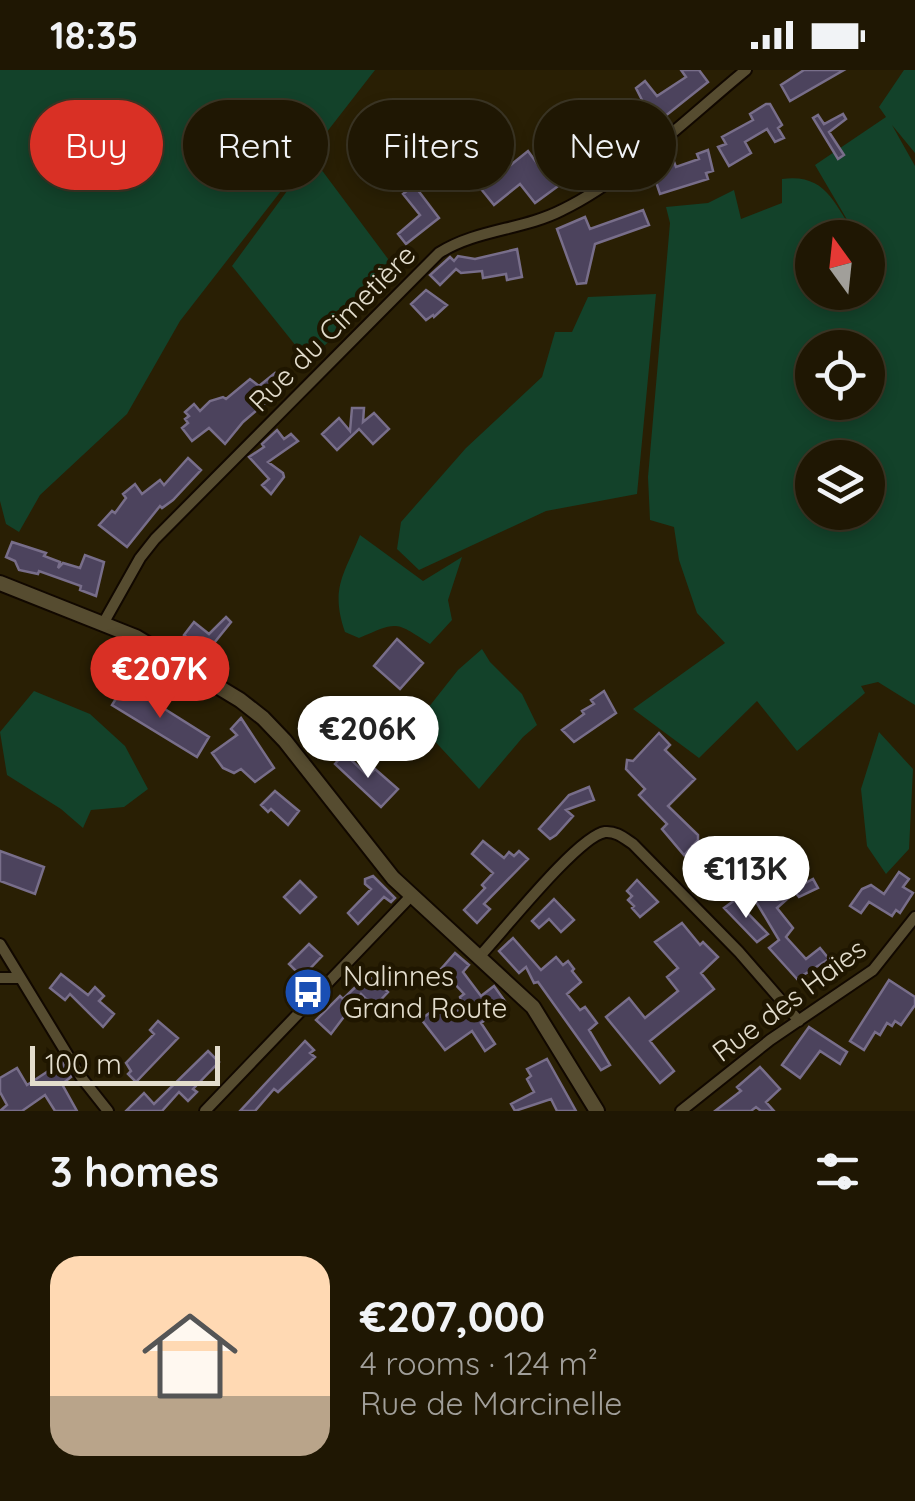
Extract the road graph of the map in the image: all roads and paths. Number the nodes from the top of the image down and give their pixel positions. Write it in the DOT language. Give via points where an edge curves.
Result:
graph roads {
  1 [pos="746,70"];
  2 [pos="0,583"];
  3 [pos="104,622"];
  4 [pos="411,896"];
  5 [pos="915,917"];
  6 [pos="0,944"];
  7 [pos="479,957"];
  8 [pos="0,978"];
  9 [pos="20,978"];
  10 [pos="799,1021"];
  11 [pos="108,1111"];
  12 [pos="205,1111"];
  13 [pos="597,1111"];
  14 [pos="681,1111"];
  1 -- 3 [label="street, Rue du Cimetière" via="581,200 439,253 155,538"];
  2 -- 3 [label="street"];
  3 -- 4 [label="street" via="263,718"];
  4 -- 7 [label="street"];
  4 -- 12 [label="street"];
  5 -- 10 [label="street, Rue des Haies" via="873,970"];
  6 -- 9 [label="street"];
  7 -- 10 [label="street" via="584,842 618,833"];
  7 -- 13 [label="street" via="533,1007"];
  8 -- 9 [label="street"];
  9 -- 11 [label="street"];
  10 -- 14 [label="street, Rue des Haies"];
}
